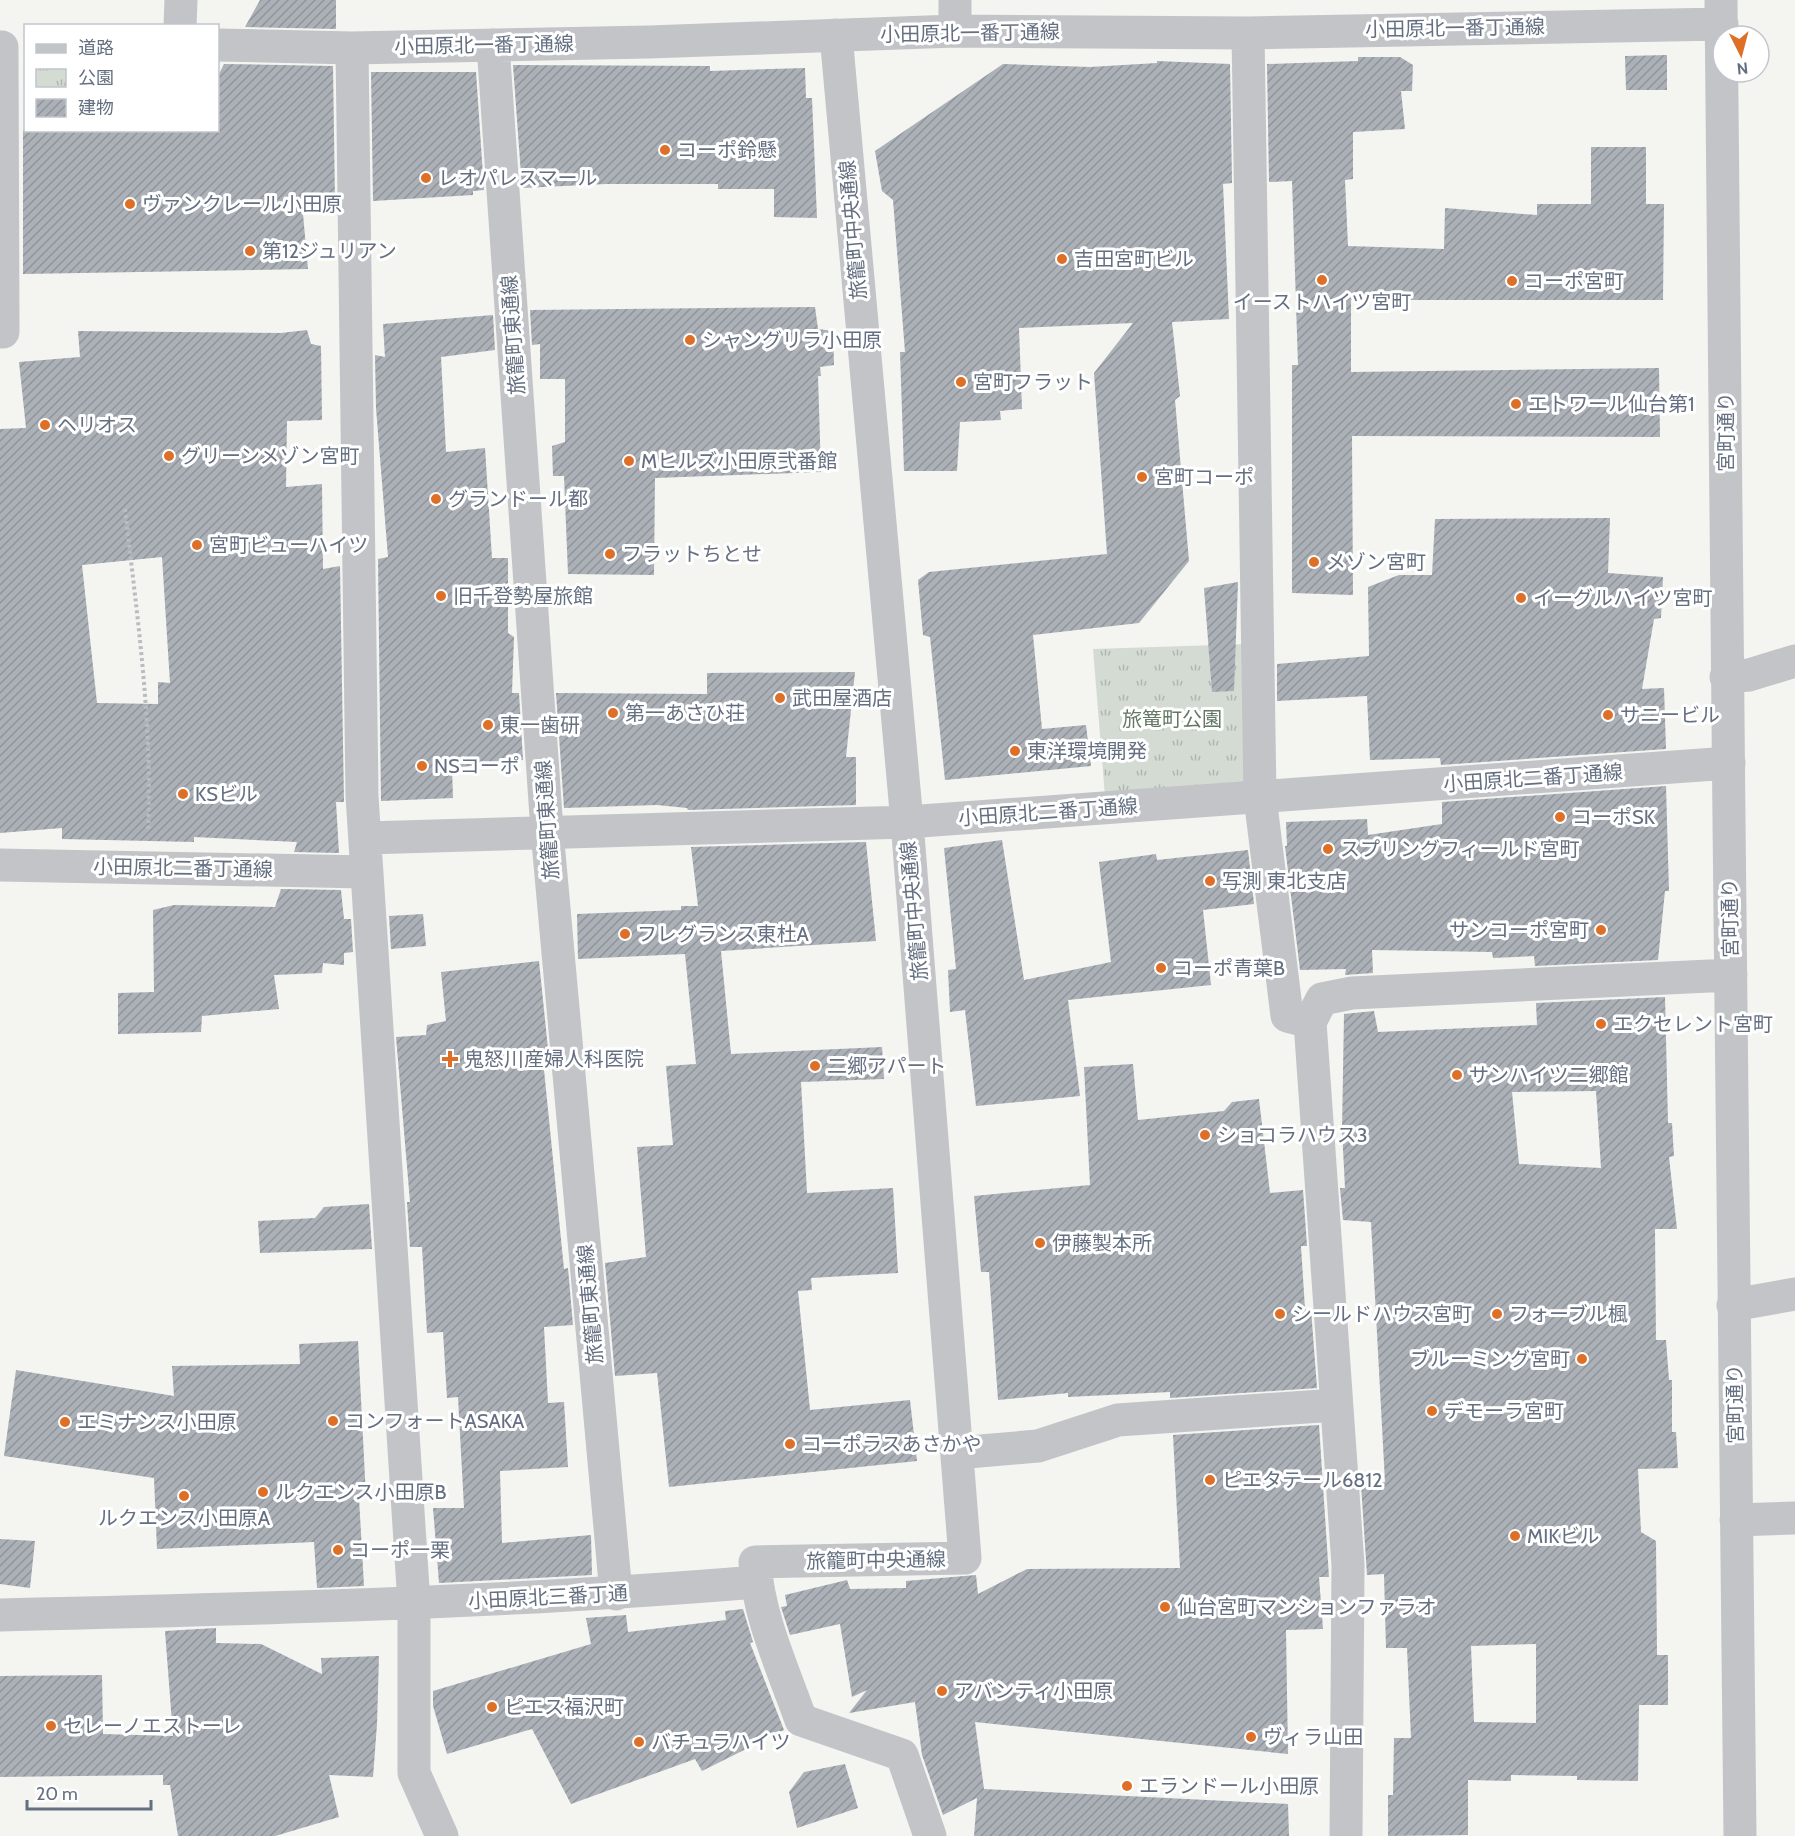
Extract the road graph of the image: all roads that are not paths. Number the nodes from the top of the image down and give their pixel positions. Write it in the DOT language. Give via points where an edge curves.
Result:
graph roads {
  1 [pos="181,0"];
  2 [pos="1722,12"];
  3 [pos="955,15"];
  4 [pos="180,24"];
  5 [pos="1248,33"];
  6 [pos="836,35"];
  7 [pos="219,45"];
  8 [pos="493,45"];
  9 [pos="9,47"];
  10 [pos="352,48"];
  11 [pos="3,332"];
  12 [pos="1795,661"];
  13 [pos="1726,677"];
  14 [pos="1729,763"];
  15 [pos="1260,797"];
  16 [pos="907,822"];
  17 [pos="547,831"];
  18 [pos="366,838"];
  19 [pos="0,865"];
  20 [pos="367,872"];
  21 [pos="1731,975"];
  22 [pos="1310,1022"];
  23 [pos="1795,1294"];
  24 [pos="1733,1305"];
  25 [pos="1336,1405"];
  26 [pos="957,1453"];
  27 [pos="1795,1518"];
  28 [pos="1737,1520"];
  29 [pos="756,1582"];
  30 [pos="616,1594"];
  31 [pos="414,1604"];
  32 [pos="0,1615"];
  33 [pos="436,1833"];
  34 [pos="930,1836"];
  35 [pos="1346,1836"];
  36 [pos="1740,1836"];
  1 -- 4 [label="street"];
  2 -- 5 [label="street, 小田原北一番丁通線"];
  2 -- 13 [label="street, 宮町通り"];
  3 -- 5 [label="street, 小田原北一番丁通線"];
  3 -- 6 [label="street, 小田原北一番丁通線"];
  5 -- 15 [label="street"];
  6 -- 8 [label="street, 小田原北一番丁通線"];
  6 -- 16 [label="street, 旅籠町中央通線"];
  7 -- 10 [label="street, 小田原北一番丁通線"];
  8 -- 10 [label="street, 小田原北一番丁通線"];
  8 -- 17 [label="street, 旅籠町東通線"];
  9 -- 11 [label="street"];
  10 -- 18 [label="street" via="362,796"];
  12 -- 13 [label="street" via="1749,675"];
  13 -- 14 [label="street, 宮町通り"];
  14 -- 15 [label="street, 小田原北二番丁通線"];
  14 -- 21 [label="street, 宮町通り"];
  15 -- 16 [label="street, 小田原北二番丁通線"];
  15 -- 22 [label="street" via="1287,1016"];
  16 -- 17 [label="street, 小田原北二番丁通線"];
  16 -- 26 [label="street, 旅籠町中央通線"];
  17 -- 18 [label="street, 小田原北二番丁通線"];
  17 -- 30 [label="street, 旅籠町東通線"];
  18 -- 20 [label="street"];
  19 -- 20 [label="street, 小田原北二番丁通線"];
  20 -- 31 [label="street"];
  21 -- 22 [label="street" via="1352,993 1322,999"];
  21 -- 24 [label="street, 宮町通り"];
  22 -- 25 [label="street"];
  23 -- 24 [label="street"];
  24 -- 28 [label="street, 宮町通り"];
  25 -- 26 [label="street" via="1118,1420 1038,1446"];
  25 -- 35 [label="street" via="1348,1565"];
  26 -- 29 [label="street, 旅籠町中央通線" via="965,1558 755,1562"];
  27 -- 28 [label="street"];
  28 -- 36 [label="street, 宮町通り"];
  29 -- 30 [label="street, 小田原北三番丁通"];
  29 -- 34 [label="street" via="801,1720 903,1755"];
  30 -- 31 [label="street, 小田原北三番丁通"];
  31 -- 32 [label="street, 小田原北三番丁通"];
  31 -- 33 [label="street" via="414,1773"];
}
